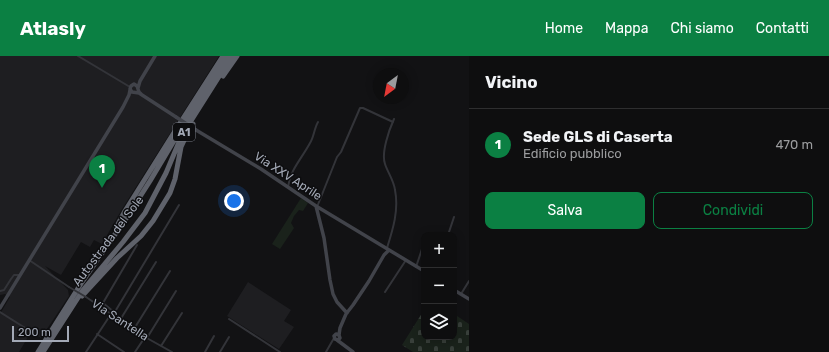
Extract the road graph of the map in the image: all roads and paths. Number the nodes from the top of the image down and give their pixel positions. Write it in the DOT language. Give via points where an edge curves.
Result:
graph roads {
  1 [pos="78,56"];
  2 [pos="155,56"];
  3 [pos="223,56"];
  4 [pos="227,56"];
  5 [pos="232,56"];
  6 [pos="237,56"];
  7 [pos="144,75"];
  8 [pos="132,87"];
  9 [pos="138,88"];
  10 [pos="135,92"];
  11 [pos="142,95"];
  12 [pos="123,107"];
  13 [pos="318,122"];
  14 [pos="288,188"];
  15 [pos="179,205"];
  16 [pos="317,207"];
  17 [pos="454,217"];
  18 [pos="449,232"];
  19 [pos="110,241"];
  20 [pos="137,245"];
  21 [pos="387,250"];
  22 [pos="421,252"];
  23 [pos="29,260"];
  24 [pos="406,260"];
  25 [pos="156,262"];
  26 [pos="416,267"];
  27 [pos="421,270"];
  28 [pos="170,271"];
  29 [pos="20,275"];
  30 [pos="469,281"];
  31 [pos="11,290"];
  32 [pos="0,291"];
  33 [pos="176,291"];
  34 [pos="385,292"];
  35 [pos="457,292"];
  36 [pos="462,294"];
  37 [pos="469,299"];
  38 [pos="0,303"];
  39 [pos="341,307"];
  40 [pos="0,308"];
  41 [pos="0,312"];
  42 [pos="114,312"];
  43 [pos="182,313"];
  44 [pos="347,313"];
  45 [pos="112,314"];
  46 [pos="230,319"];
  47 [pos="344,319"];
  48 [pos="120,320"];
  49 [pos="58,329"];
  50 [pos="134,330"];
  51 [pos="30,332"];
  52 [pos="97,334"];
  53 [pos="214,336"];
  54 [pos="146,337"];
  55 [pos="229,337"];
  56 [pos="337,337"];
  57 [pos="161,346"];
  58 [pos="38,352"];
  59 [pos="43,352"];
  60 [pos="86,352"];
  61 [pos="124,352"];
  62 [pos="135,352"];
  63 [pos="172,352"];
  64 [pos="205,352"];
  65 [pos="220,352"];
  66 [pos="280,352"];
  67 [pos="326,352"];
  68 [pos="352,352"];
  1 -- 8 [label="street"];
  2 -- 7 [label="street"];
  3 -- 19 [label="highway" via="125,211"];
  4 -- 19 [label="highway, Autostrada del Sole / A1"];
  5 -- 49 [label="highway, Autostrada del Sole / A1" via="182,135 145,213 83,290"];
  6 -- 49 [label="highway" via="186,136 171,191 153,221 85,292"];
  7 -- 8 [label="street"];
  7 -- 9 [label="street"];
  8 -- 9 [label="street, Via XXV Aprile"];
  8 -- 10 [label="street, Via XXV Aprile" via="132,92"];
  8 -- 12 [label="street"];
  9 -- 10 [label="street"];
  9 -- 11 [label="street, Via XXV Aprile"];
  10 -- 11 [label="street, Via XXV Aprile"];
  10 -- 12 [label="street"];
  11 -- 14 [label="street, Via XXV Aprile, bridge"];
  12 -- 23 [label="street"];
  13 -- 14 [label="street" via="312,141 292,173"];
  14 -- 16 [label="street, Via XXV Aprile"];
  15 -- 42 [label="street"];
  16 -- 21 [label="street, Via XXV Aprile"];
  16 -- 21 [label="street" via="336,158 360,108 393,121 383,156 395,190 396,207 395,222"];
  16 -- 39 [label="street" via="332,288"];
  17 -- 18 [label="street"];
  19 -- 58 [label="highway, Autostrada del Sole / A1"];
  20 -- 42 [label="street" via="103,304"];
  21 -- 24 [label="street, Via XXV Aprile"];
  21 -- 44 [label="street"];
  22 -- 26 [label="street"];
  23 -- 29 [label="street"];
  23 -- 45 [label="street, Via Santella, bridge"];
  24 -- 26 [label="street, Via XXV Aprile"];
  24 -- 34 [label="street"];
  25 -- 48 [label="street"];
  26 -- 27 [label="street, Via XXV Aprile"];
  28 -- 50 [label="street"];
  29 -- 31 [label="street"];
  29 -- 32 [label="street" via="14,275 4,290"];
  30 -- 36 [label="street"];
  31 -- 38 [label="street"];
  31 -- 40 [label="street"];
  33 -- 54 [label="street"];
  35 -- 36 [label="street"];
  36 -- 37 [label="street"];
  39 -- 44 [label="street"];
  39 -- 47 [label="street"];
  41 -- 51 [label="street"];
  42 -- 45 [label="street"];
  43 -- 57 [label="street"];
  44 -- 47 [label="street"];
  45 -- 48 [label="street, Via Santella"];
  45 -- 52 [label="street"];
  46 -- 66 [label="street"];
  47 -- 56 [label="street"];
  48 -- 50 [label="street, Via Santella"];
  49 -- 59 [label="highway, Autostrada del Sole / A1"];
  50 -- 54 [label="street, Via Santella"];
  52 -- 60 [label="street"];
  52 -- 61 [label="street"];
  53 -- 64 [label="street"];
  54 -- 57 [label="street, Via Santella"];
  54 -- 62 [label="street"];
  55 -- 65 [label="street"];
  56 -- 67 [label="street"];
  56 -- 68 [label="street"];
  57 -- 63 [label="street, Via Santella"];
}
